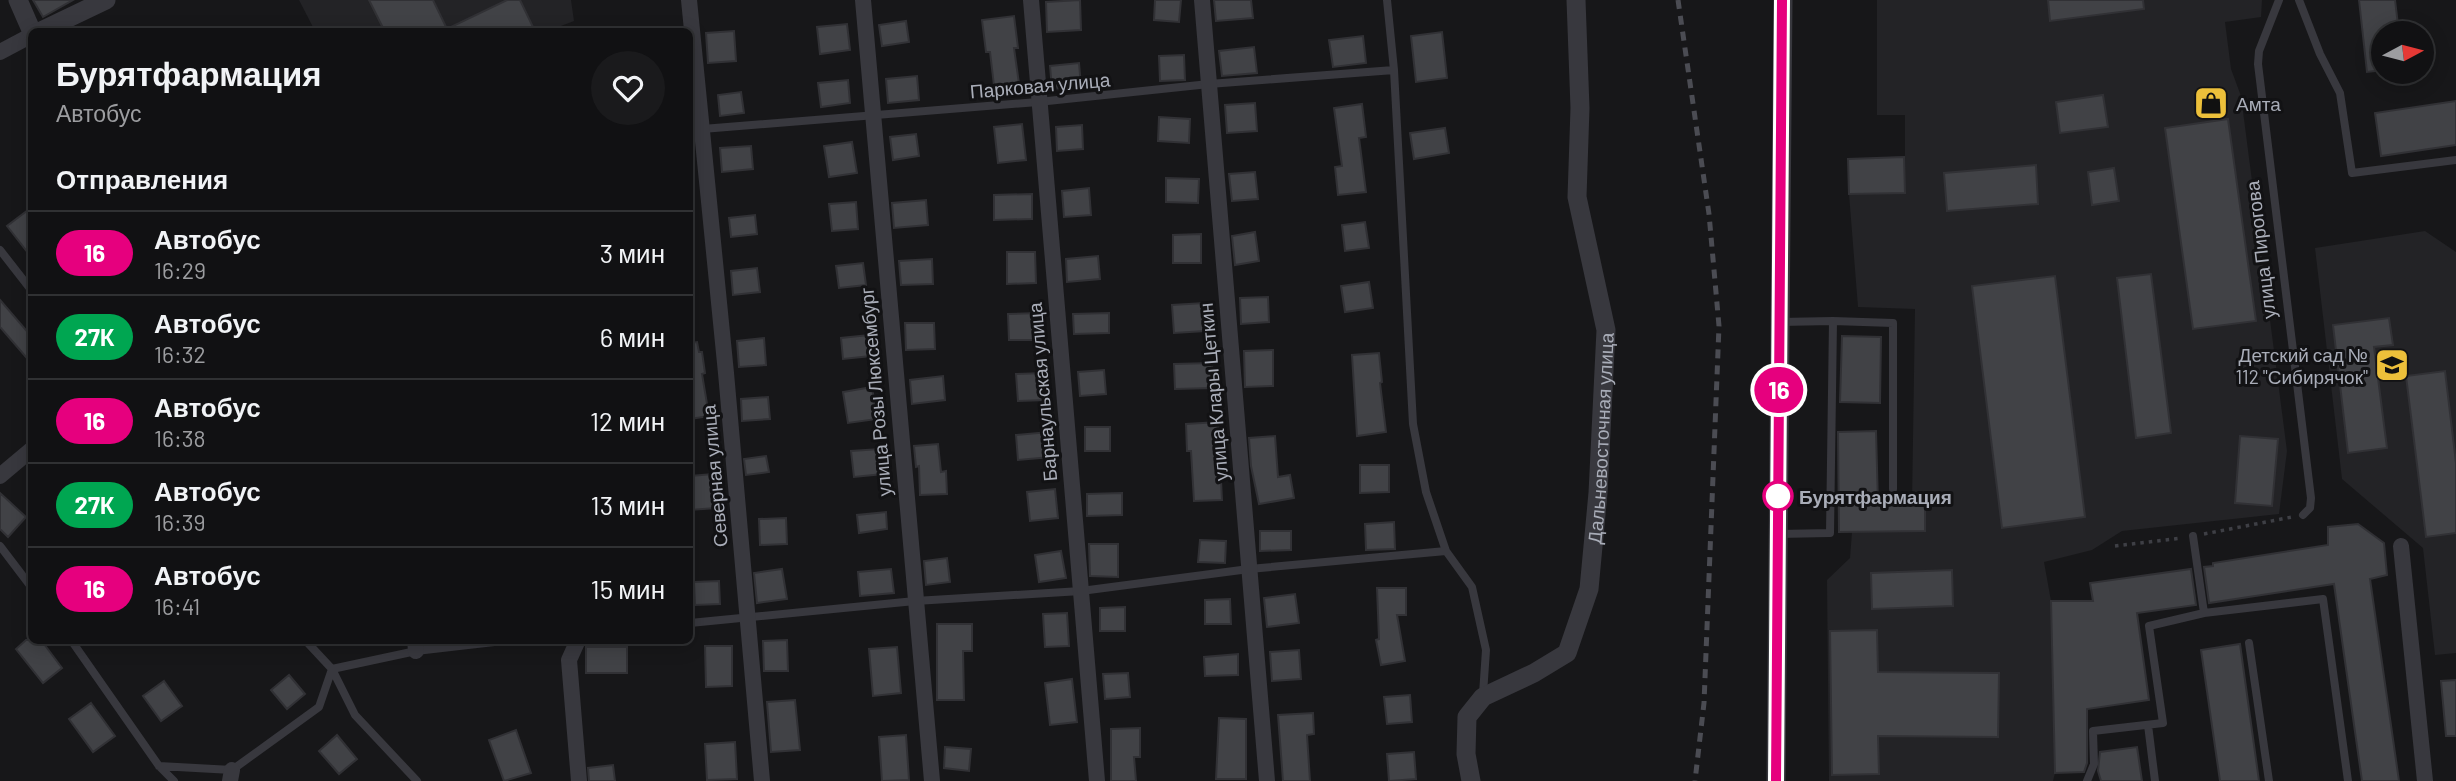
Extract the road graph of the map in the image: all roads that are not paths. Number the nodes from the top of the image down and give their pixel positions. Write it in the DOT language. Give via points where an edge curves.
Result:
graph roads {
  1 [pos="18,0"];
  2 [pos="106,0"];
  3 [pos="689,0"];
  4 [pos="863,0"];
  5 [pos="1031,0"];
  6 [pos="1202,0"];
  7 [pos="1387,0"];
  8 [pos="1576,0"];
  9 [pos="1783,0"];
  10 [pos="2279,0"];
  11 [pos="2299,0"];
  12 [pos="30,28"];
  13 [pos="47,28"];
  14 [pos="691,28"];
  15 [pos="28,35"];
  16 [pos="0,52"];
  17 [pos="1394,70"];
  18 [pos="693,74"];
  19 [pos="1209,84"];
  20 [pos="1038,102"];
  21 [pos="872,116"];
  22 [pos="696,130"];
  23 [pos="2456,160"];
  24 [pos="0,250"];
  25 [pos="28,286"];
  26 [pos="1833,321"];
  27 [pos="1779,322"];
  28 [pos="28,452"];
  29 [pos="0,476"];
  30 [pos="1893,489"];
  31 [pos="2303,515"];
  32 [pos="1777,534"];
  33 [pos="2193,536"];
  34 [pos="0,546"];
  35 [pos="2401,546"];
  36 [pos="1446,551"];
  37 [pos="1249,569"];
  38 [pos="28,583"];
  39 [pos="1081,591"];
  40 [pos="915,601"];
  41 [pos="2204,613"];
  42 [pos="747,618"];
  43 [pos="693,623"];
  44 [pos="2249,643"];
  45 [pos="74,644"];
  46 [pos="309,644"];
  47 [pos="448,644"];
  48 [pos="576,644"];
  49 [pos="416,646"];
  50 [pos="332,669"];
  51 [pos="1483,697"];
  52 [pos="2148,725"];
  53 [pos="159,766"];
  54 [pos="231,776"];
  55 [pos="174,781"];
  56 [pos="417,781"];
  57 [pos="579,781"];
  58 [pos="762,781"];
  59 [pos="932,781"];
  60 [pos="1097,781"];
  61 [pos="1267,781"];
  62 [pos="1471,781"];
  63 [pos="1776,781"];
  64 [pos="2087,781"];
  65 [pos="2155,781"];
  66 [pos="2269,781"];
  67 [pos="2348,781"];
  68 [pos="2425,781"];
  1 -- 12 [label="street"];
  2 -- 13 [label="street"];
  3 -- 14 [label="street, Северная улица"];
  4 -- 21 [label="street, улица Розы Люксембург"];
  5 -- 20 [label="street, Барнаульская улица"];
  6 -- 19 [label="street, улица Клары Цеткин"];
  7 -- 17 [label="lane"];
  8 -- 51 [label="street, Дальневосточная улица" via="1577,197 1606,330 1589,589 1567,653"];
  9 -- 27 [label="street"];
  10 -- 31 [label="lane, улица Пирогова" via="2258,64 2311,498"];
  11 -- 23 [label="lane" via="2340,93 2352,173"];
  15 -- 16 [label="street"];
  17 -- 19 [label="lane, Парковая улица"];
  17 -- 36 [label="lane" via="1413,424 1426,492"];
  18 -- 22 [label="street, Северная улица"];
  19 -- 20 [label="lane, Парковая улица"];
  19 -- 37 [label="street, улица Клары Цеткин"];
  20 -- 21 [label="lane, Парковая улица"];
  20 -- 39 [label="street, Барнаульская улица"];
  21 -- 22 [label="lane, Парковая улица"];
  21 -- 40 [label="street, улица Розы Люксембург"];
  22 -- 42 [label="street, Северная улица"];
  24 -- 25 [label="lane"];
  26 -- 27 [label="lane"];
  26 -- 30 [label="lane" via="1893,323"];
  26 -- 32 [label="lane" via="1830,533"];
  27 -- 32 [label="street"];
  28 -- 29 [label="street"];
  32 -- 63 [label="street"];
  33 -- 41 [label="lane"];
  34 -- 38 [label="lane"];
  35 -- 68 [label="street"];
  36 -- 37 [label="lane"];
  36 -- 51 [label="lane" via="1472,587 1486,650"];
  37 -- 39 [label="lane"];
  37 -- 61 [label="street, улица Клары Цеткин"];
  39 -- 40 [label="lane"];
  39 -- 60 [label="street, Барнаульская улица"];
  40 -- 42 [label="lane"];
  40 -- 59 [label="street, улица Розы Люксембург"];
  41 -- 52 [label="lane" via="2149,626 2163,723"];
  41 -- 67 [label="lane" via="2323,599"];
  42 -- 43 [label="lane"];
  42 -- 58 [label="street, Северная улица"];
  44 -- 66 [label="lane"];
  45 -- 53 [label="lane"];
  46 -- 50 [label="lane"];
  47 -- 49 [label="lane"];
  48 -- 57 [label="street" via="569,660"];
  49 -- 50 [label="lane"];
  50 -- 54 [label="lane" via="319,707"];
  50 -- 56 [label="lane" via="355,715"];
  51 -- 62 [label="street" via="1467,717"];
  52 -- 64 [label="lane" via="2093,732 2094,764"];
  52 -- 65 [label="lane"];
  53 -- 54 [label="lane"];
  53 -- 55 [label="lane"];
}
